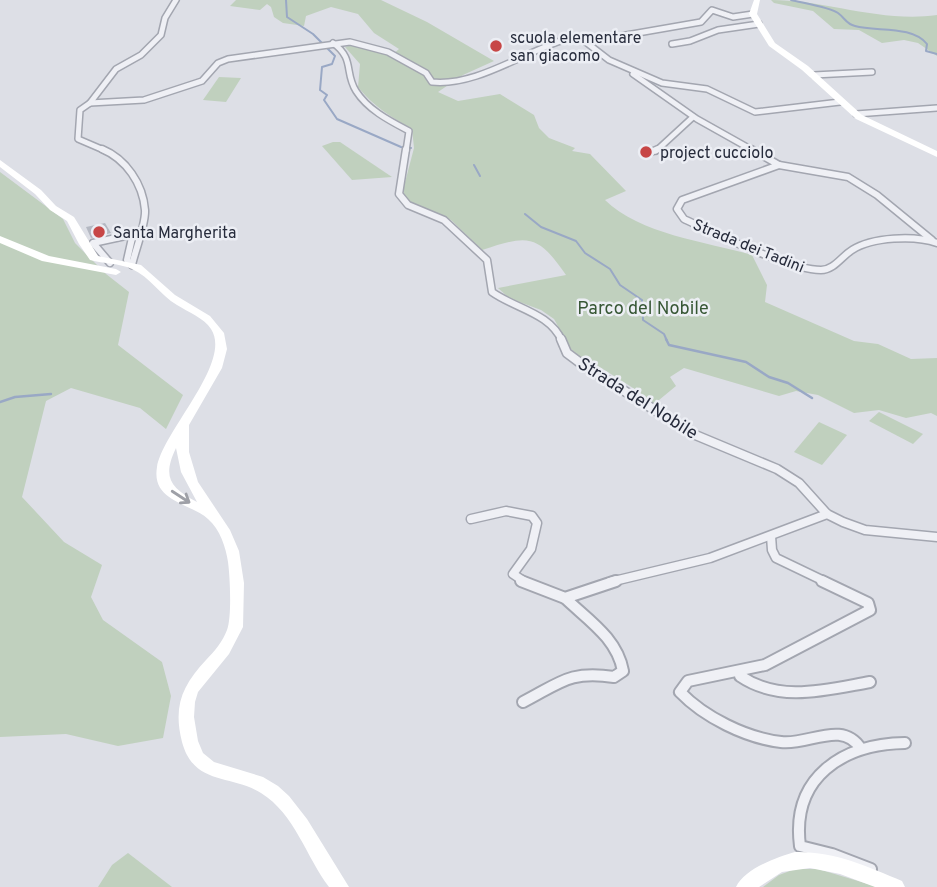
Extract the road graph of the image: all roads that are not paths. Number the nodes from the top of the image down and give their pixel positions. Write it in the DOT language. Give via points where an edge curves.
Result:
graph roads {
  1 [pos="176,0"];
  2 [pos="757,0"];
  3 [pos="753,14"];
  4 [pos="759,24"];
  5 [pos="586,42"];
  6 [pos="328,44"];
  7 [pos="671,44"];
  8 [pos="610,61"];
  9 [pos="873,72"];
  10 [pos="814,75"];
  11 [pos="840,102"];
  12 [pos="90,103"];
  13 [pos="937,108"];
  14 [pos="856,114"];
  15 [pos="693,117"];
  16 [pos="649,153"];
  17 [pos="937,155"];
  18 [pos="0,163"];
  19 [pos="779,165"];
  20 [pos="0,239"];
  21 [pos="934,241"];
  22 [pos="110,263"];
  23 [pos="132,265"];
  24 [pos="183,425"];
  25 [pos="212,514"];
  26 [pos="827,514"];
  27 [pos="471,519"];
  28 [pos="771,536"];
  29 [pos="937,537"];
  30 [pos="565,598"];
  31 [pos="740,672"];
  32 [pos="870,682"];
  33 [pos="523,702"];
  34 [pos="905,743"];
  35 [pos="860,749"];
  36 [pos="340,887"];
  37 [pos="745,887"];
  38 [pos="896,887"];
  1 -- 12 [label="street" via="161,35 141,55 116,69"];
  2 -- 3 [label="street"];
  3 -- 4 [label="street"];
  3 -- 5 [label="street" via="733,17 712,10 701,22"];
  4 -- 7 [label="street"];
  4 -- 10 [label="street" via="772,44"];
  5 -- 6 [label="street" via="569,37 440,85 388,52 361,44"];
  5 -- 8 [label="street"];
  6 -- 12 [label="street" via="228,59 202,81 145,100"];
  6 -- 26 [label="street, Strada del Nobile" via="349,58 355,90 372,109 409,131 399,194 408,205 444,220 487,260 492,292 550,322 567,353 583,365 693,434 777,469 799,483"];
  8 -- 11 [label="street" via="664,83 707,89 755,112"];
  8 -- 15 [label="street, Strada dei Tadini"];
  9 -- 10 [label="street"];
  10 -- 11 [label="street"];
  11 -- 14 [label="street"];
  12 -- 23 [label="street" via="80,110 78,139 111,153 132,171 145,211"];
  13 -- 14 [label="street"];
  14 -- 17 [label="street"];
  15 -- 16 [label="street"];
  15 -- 19 [label="street, Strada dei Tadini"];
  18 -- 22 [label="street" via="71,219 94,258"];
  19 -- 21 [label="street, Strada dei Tadini" via="848,177"];
  19 -- 21 [label="street, Strada dei Tadini" via="689,197 678,204 678,213 692,223 812,270 829,270 860,245"];
  20 -- 23 [label="street" via="46,259 117,272"];
  22 -- 23 [label="street"];
  22 -- 23 [label="street" via="93,243 130,234 127,260"];
  23 -- 24 [label="street" via="168,296 212,323 222,339 218,364"];
  24 -- 25 [label="street" via="183,466"];
  24 -- 25 [label="street, one-way" via="167,457 165,485"];
  25 -- 36 [label="street" via="228,539 236,570 236,627 227,646 187,695 191,746 206,766 262,783 276,794 305,829"];
  26 -- 28 [label="street"];
  26 -- 29 [label="street, Strada del Nobile" via="865,530"];
  27 -- 30 [label="street" via="506,511 532,516 537,523 531,549 513,574"];
  28 -- 30 [label="street"];
  28 -- 31 [label="street" via="776,558 869,603 870,610 765,665"];
  30 -- 33 [label="street" via="610,641 624,671 614,677 573,676"];
  31 -- 32 [label="street" via="756,687 789,693"];
  31 -- 35 [label="street" via="688,681 680,692 693,706 760,737 785,743 845,735"];
  34 -- 35 [label="street"];
  35 -- 38 [label="street" via="815,778 800,808 798,844 858,863"];
  37 -- 38 [label="street" via="779,865 802,860 848,868"];
}
